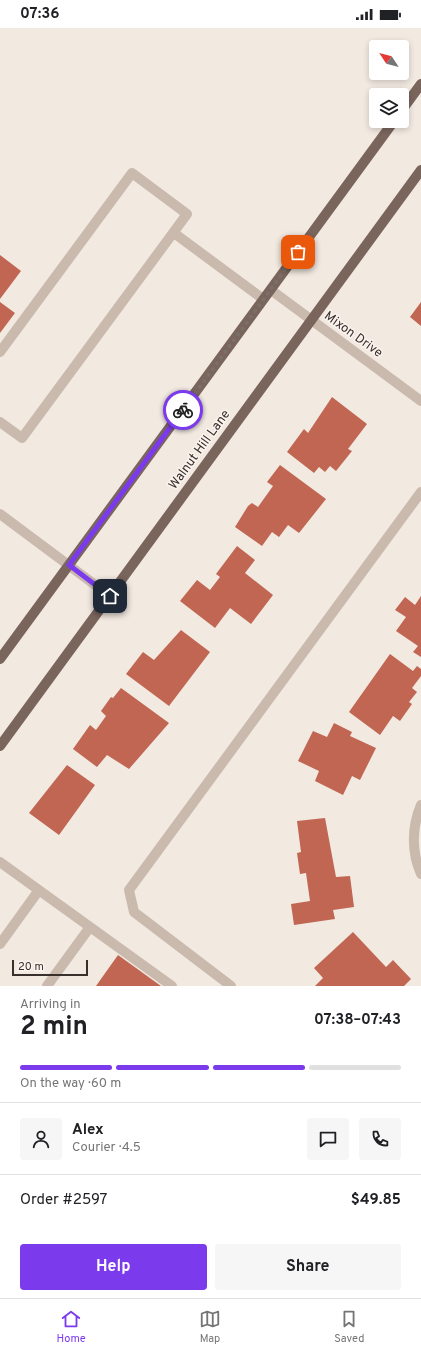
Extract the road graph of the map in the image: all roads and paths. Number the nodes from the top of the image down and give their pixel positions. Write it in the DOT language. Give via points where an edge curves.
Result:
graph roads {
  1 [pos="421,84"];
  2 [pos="409,100"];
  3 [pos="389,128"];
  4 [pos="421,170"];
  5 [pos="174,233"];
  6 [pos="271,290"];
  7 [pos="263,299"];
  8 [pos="311,320"];
  9 [pos="0,352"];
  10 [pos="421,401"];
  11 [pos="0,422"];
  12 [pos="421,492"];
  13 [pos="0,514"];
  14 [pos="69,565"];
  15 [pos="110,596"];
  16 [pos="0,660"];
  17 [pos="0,746"];
  18 [pos="421,805"];
  19 [pos="0,862"];
  20 [pos="421,874"];
  21 [pos="39,890"];
  22 [pos="90,927"];
  23 [pos="0,944"];
  24 [pos="47,986"];
  25 [pos="172,986"];
  26 [pos="231,986"];
  1 -- 2 [label="main road"];
  3 -- 6 [label="main road"];
  4 -- 8 [label="main road, Walnut Hill Lane"];
  5 -- 7 [label="street"];
  5 -- 9 [label="street" via="187,214 132,173"];
  5 -- 11 [label="street" via="22,438"];
  6 -- 7 [label="main road"];
  6 -- 8 [label="street, Mixon Drive"];
  7 -- 14 [label="main road"];
  8 -- 10 [label="street, Mixon Drive"];
  8 -- 15 [label="main road, Walnut Hill Lane"];
  12 -- 26 [label="street" via="128,890 134,912"];
  13 -- 14 [label="street"];
  14 -- 15 [label="street"];
  14 -- 16 [label="main road"];
  15 -- 17 [label="main road, Walnut Hill Lane"];
  18 -- 20 [label="street" via="415,823 414,845"];
  19 -- 21 [label="street"];
  21 -- 22 [label="street"];
  21 -- 23 [label="street"];
  22 -- 24 [label="street"];
  22 -- 25 [label="street"];
}
